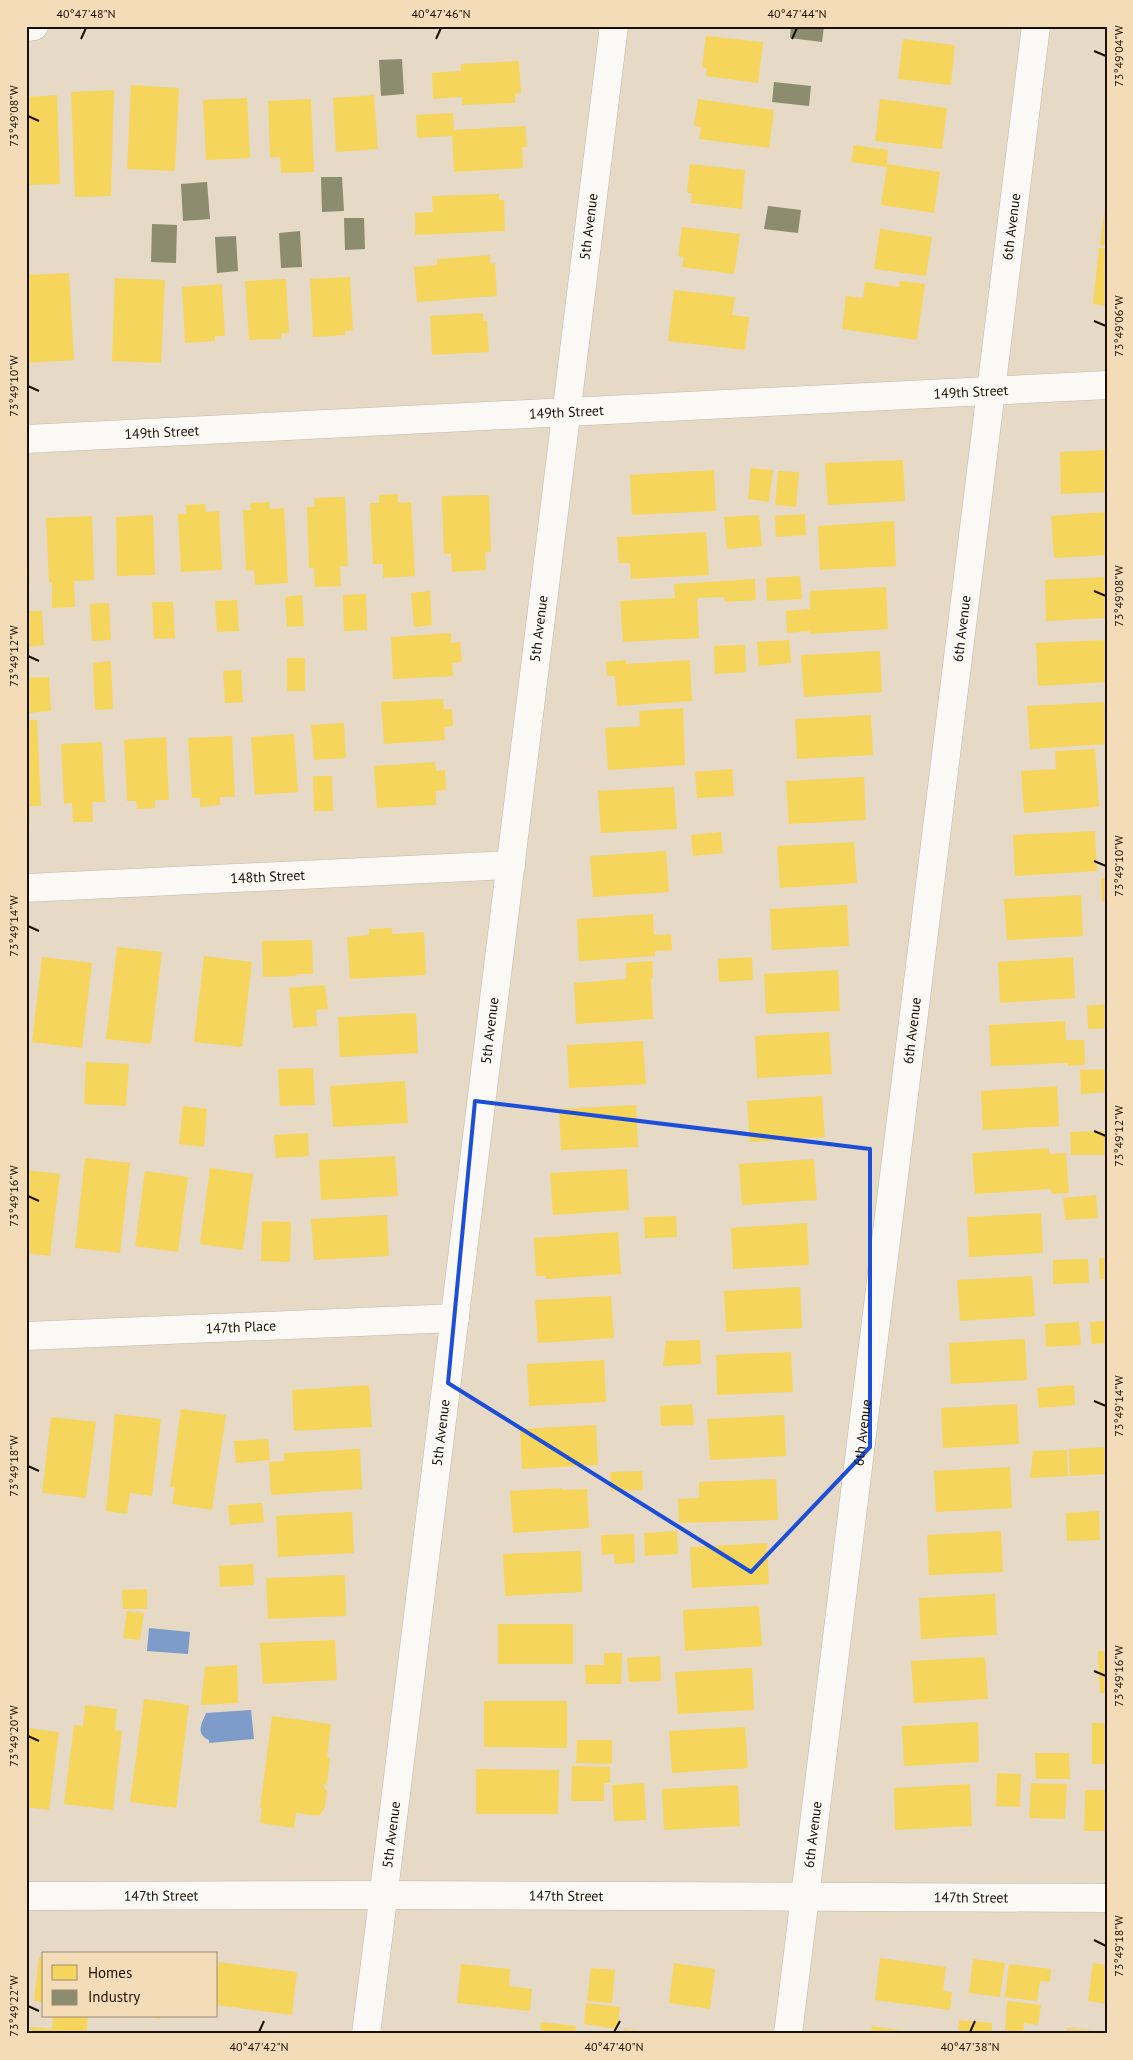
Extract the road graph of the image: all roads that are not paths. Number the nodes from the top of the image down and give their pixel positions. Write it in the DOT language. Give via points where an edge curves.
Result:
graph roads {
  1 [pos="34,26"];
  2 [pos="614,26"];
  3 [pos="1036,26"];
  4 [pos="26,27"];
  5 [pos="1107,385"];
  6 [pos="991,390"];
  7 [pos="564,411"];
  8 [pos="26,438"];
  9 [pos="511,865"];
  10 [pos="26,888"];
  11 [pos="455,1318"];
  12 [pos="26,1336"];
  13 [pos="384,1895"];
  14 [pos="26,1896"];
  15 [pos="805,1896"];
  16 [pos="1107,1898"];
  17 [pos="366,2034"];
  18 [pos="788,2034"];
  1 -- 4 [label="street"];
  2 -- 7 [label="street, 5th Avenue"];
  3 -- 6 [label="street, 6th Avenue"];
  5 -- 6 [label="street, 149th Street"];
  6 -- 7 [label="street, 149th Street"];
  6 -- 15 [label="street, 6th Avenue"];
  7 -- 8 [label="street, 149th Street"];
  7 -- 9 [label="street, 5th Avenue"];
  9 -- 10 [label="street, 148th Street"];
  9 -- 11 [label="street, 5th Avenue"];
  11 -- 12 [label="street, 147th Place"];
  11 -- 13 [label="street, 5th Avenue"];
  13 -- 14 [label="street, 147th Street"];
  13 -- 15 [label="street, 147th Street"];
  13 -- 17 [label="street, 5th Avenue"];
  15 -- 16 [label="street, 147th Street"];
  15 -- 18 [label="street, 6th Avenue"];
}
